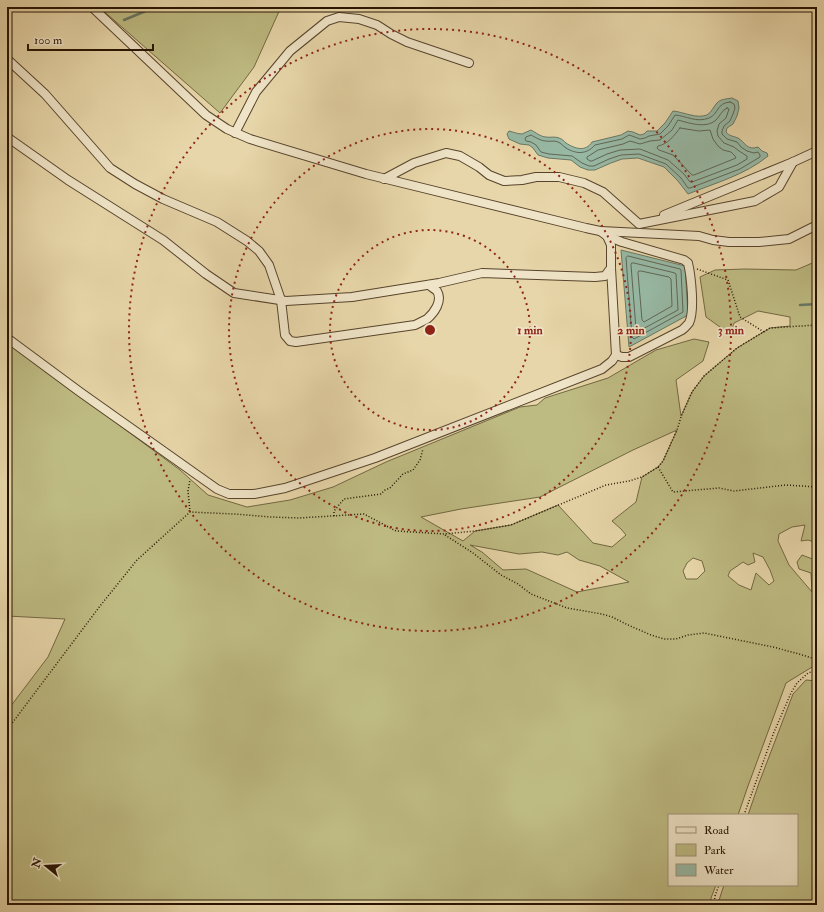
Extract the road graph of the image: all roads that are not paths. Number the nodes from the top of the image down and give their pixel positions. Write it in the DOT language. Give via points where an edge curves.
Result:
graph roads {
  1 [pos="92,7"];
  2 [pos="7,59"];
  3 [pos="469,63"];
  4 [pos="234,132"];
  5 [pos="7,138"];
  6 [pos="817,151"];
  7 [pos="793,162"];
  8 [pos="384,179"];
  9 [pos="638,224"];
  10 [pos="817,225"];
  11 [pos="610,234"];
  12 [pos="611,268"];
  13 [pos="429,285"];
  14 [pos="281,300"];
  15 [pos="7,338"];
  16 [pos="616,355"];
  1 -- 4 [label="lane" via="206,115"];
  2 -- 14 [label="lane" via="46,94 110,168 134,184 217,222 247,240 269,265"];
  3 -- 4 [label="lane" via="406,42 377,25 359,19 339,17 327,21 290,51 256,92"];
  4 -- 8 [label="lane"];
  5 -- 14 [label="lane" via="163,240 234,293"];
  6 -- 7 [label="lane"];
  7 -- 9 [label="lane"];
  7 -- 9 [label="lane" via="779,187 755,201"];
  8 -- 9 [label="lane" via="414,163 446,153 460,156 489,175 504,181 559,177 584,183 603,192"];
  8 -- 11 [label="lane"];
  9 -- 11 [label="lane"];
  10 -- 11 [label="lane" via="789,239 759,242 729,242 699,236"];
  11 -- 12 [label="lane"];
  11 -- 16 [label="lane" via="622,242 688,263 693,303 688,323 682,330 629,357"];
  12 -- 13 [label="lane" via="605,276 595,277 482,274"];
  12 -- 16 [label="lane"];
  13 -- 14 [label="lane" via="352,297"];
  13 -- 14 [label="lane" via="437,291 437,306 426,320 416,325 296,342 290,341 285,335"];
  15 -- 16 [label="lane" via="191,471 229,494 254,494 285,488 375,458 602,369"];
}
